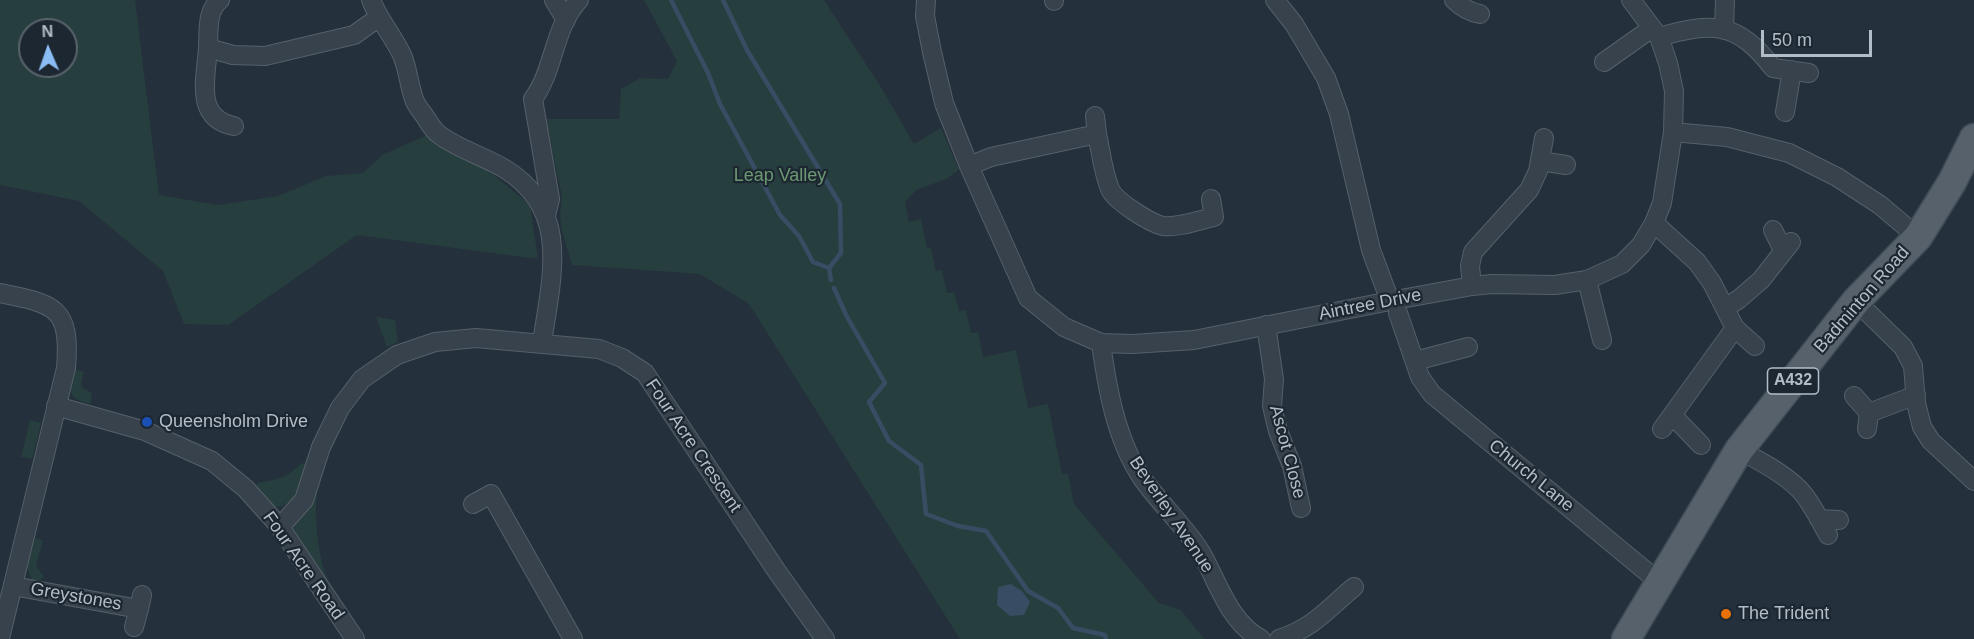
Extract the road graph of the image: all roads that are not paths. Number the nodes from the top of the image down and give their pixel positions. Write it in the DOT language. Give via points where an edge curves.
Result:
graph roads {
  1 [pos="220,0"];
  2 [pos="371,0"];
  3 [pos="554,0"];
  4 [pos="579,0"];
  5 [pos="926,0"];
  6 [pos="1275,0"];
  7 [pos="1454,0"];
  8 [pos="1631,0"];
  9 [pos="1725,0"];
  10 [pos="1480,14"];
  11 [pos="378,18"];
  12 [pos="566,20"];
  13 [pos="1724,30"];
  14 [pos="1655,32"];
  15 [pos="208,48"];
  16 [pos="1604,62"];
  17 [pos="1785,112"];
  18 [pos="234,126"];
  19 [pos="1673,132"];
  20 [pos="1544,138"];
  21 [pos="1974,138"];
  22 [pos="1540,161"];
  23 [pos="1566,165"];
  24 [pos="969,166"];
  25 [pos="1211,199"];
  26 [pos="546,216"];
  27 [pos="1654,223"];
  28 [pos="1773,230"];
  29 [pos="1918,237"];
  30 [pos="1587,280"];
  31 [pos="1472,286"];
  32 [pos="0,293"];
  33 [pos="1856,301"];
  34 [pos="1394,307"];
  35 [pos="1725,308"];
  36 [pos="1266,325"];
  37 [pos="1736,328"];
  38 [pos="1594,335"];
  39 [pos="542,343"];
  40 [pos="1101,343"];
  41 [pos="1755,346"];
  42 [pos="1468,347"];
  43 [pos="1415,362"];
  44 [pos="1916,395"];
  45 [pos="1854,396"];
  46 [pos="56,406"];
  47 [pos="1701,445"];
  48 [pos="1739,450"];
  49 [pos="1974,481"];
  50 [pos="473,504"];
  51 [pos="1301,508"];
  52 [pos="1829,525"];
  53 [pos="280,527"];
  54 [pos="1659,582"];
  55 [pos="13,586"];
  56 [pos="1354,587"];
  57 [pos="3,610"];
  58 [pos="134,627"];
  59 [pos="0,638"];
  60 [pos="1629,638"];
  61 [pos="355,639"];
  62 [pos="573,639"];
  63 [pos="825,639"];
  64 [pos="1260,639"];
  65 [pos="1279,639"];
  1 -- 15 [label="street" via="209,18"];
  2 -- 11 [label="street"];
  3 -- 12 [label="street"];
  4 -- 12 [label="street"];
  5 -- 24 [label="street, Aintree Drive" via="930,43 944,103"];
  6 -- 34 [label="street, Church Lane" via="1304,38 1326,78 1339,114 1371,250"];
  7 -- 10 [label="street"];
  8 -- 14 [label="street, Aintree Drive"];
  9 -- 13 [label="street"];
  11 -- 15 [label="street" via="354,35 265,56 233,55"];
  11 -- 26 [label="street" via="404,59 414,102 436,132 525,184"];
  12 -- 26 [label="street" via="542,87 533,99 550,199"];
  13 -- 14 [label="street" via="1710,27"];
  13 -- 17 [label="street" via="1745,38 1773,68 1800,72"];
  14 -- 16 [label="street"];
  14 -- 19 [label="street, Aintree Drive" via="1674,91"];
  15 -- 18 [label="street" via="206,105 211,114"];
  19 -- 27 [label="street, Aintree Drive" via="1662,203"];
  19 -- 29 [label="street" via="1727,137 1789,153 1880,204"];
  20 -- 22 [label="street"];
  21 -- 29 [label="main road, Badminton Road / A432"];
  22 -- 23 [label="street"];
  22 -- 31 [label="street" via="1529,190 1473,252"];
  24 -- 25 [label="street" via="1096,125 1111,190 1145,218 1164,226 1214,217"];
  24 -- 40 [label="street, Aintree Drive" via="1028,298 1064,327"];
  26 -- 39 [label="street" via="554,256"];
  27 -- 30 [label="street, Aintree Drive" via="1641,245 1622,264"];
  27 -- 35 [label="street" via="1697,262"];
  28 -- 35 [label="street" via="1787,246 1761,280"];
  29 -- 33 [label="main road, Badminton Road / A432"];
  30 -- 31 [label="street, Aintree Drive" via="1555,285"];
  30 -- 38 [label="street"];
  31 -- 34 [label="street, Aintree Drive"];
  32 -- 46 [label="street" via="28,298 60,314 68,346"];
  33 -- 44 [label="street" via="1902,347 1913,366"];
  33 -- 48 [label="main road, Badminton Road / A432"];
  34 -- 36 [label="street, Aintree Drive"];
  34 -- 43 [label="street, Church Lane"];
  35 -- 37 [label="street"];
  36 -- 40 [label="street, Aintree Drive" via="1194,340"];
  36 -- 51 [label="street, Ascot Close" via="1274,379 1272,406"];
  37 -- 41 [label="street"];
  37 -- 47 [label="street" via="1668,422"];
  39 -- 53 [label="street, Four Acre Crescent" via="476,338 435,342 397,355 370,373 340,408 321,447 304,500"];
  39 -- 63 [label="street, Four Acre Crescent" via="599,350 622,358 645,373"];
  40 -- 64 [label="street, Beverley Avenue" via="1114,413 1142,478 1200,552 1240,624"];
  42 -- 43 [label="street"];
  43 -- 54 [label="street, Church Lane" via="1432,394"];
  44 -- 45 [label="street" via="1868,421"];
  44 -- 49 [label="street" via="1922,427 1931,441"];
  46 -- 53 [label="street, Four Acre Road" via="145,431 212,461 246,489"];
  46 -- 55 [label="street"];
  48 -- 52 [label="street" via="1800,490"];
  48 -- 54 [label="main road, Badminton Road / A432"];
  50 -- 62 [label="street" via="497,490"];
  53 -- 61 [label="street, Four Acre Road"];
  54 -- 60 [label="main road, Badminton Road / A432"];
  55 -- 57 [label="street"];
  55 -- 58 [label="street, Greystones" via="140,602"];
  56 -- 65 [label="street" via="1334,595 1317,621"];
  57 -- 59 [label="street"];
}
